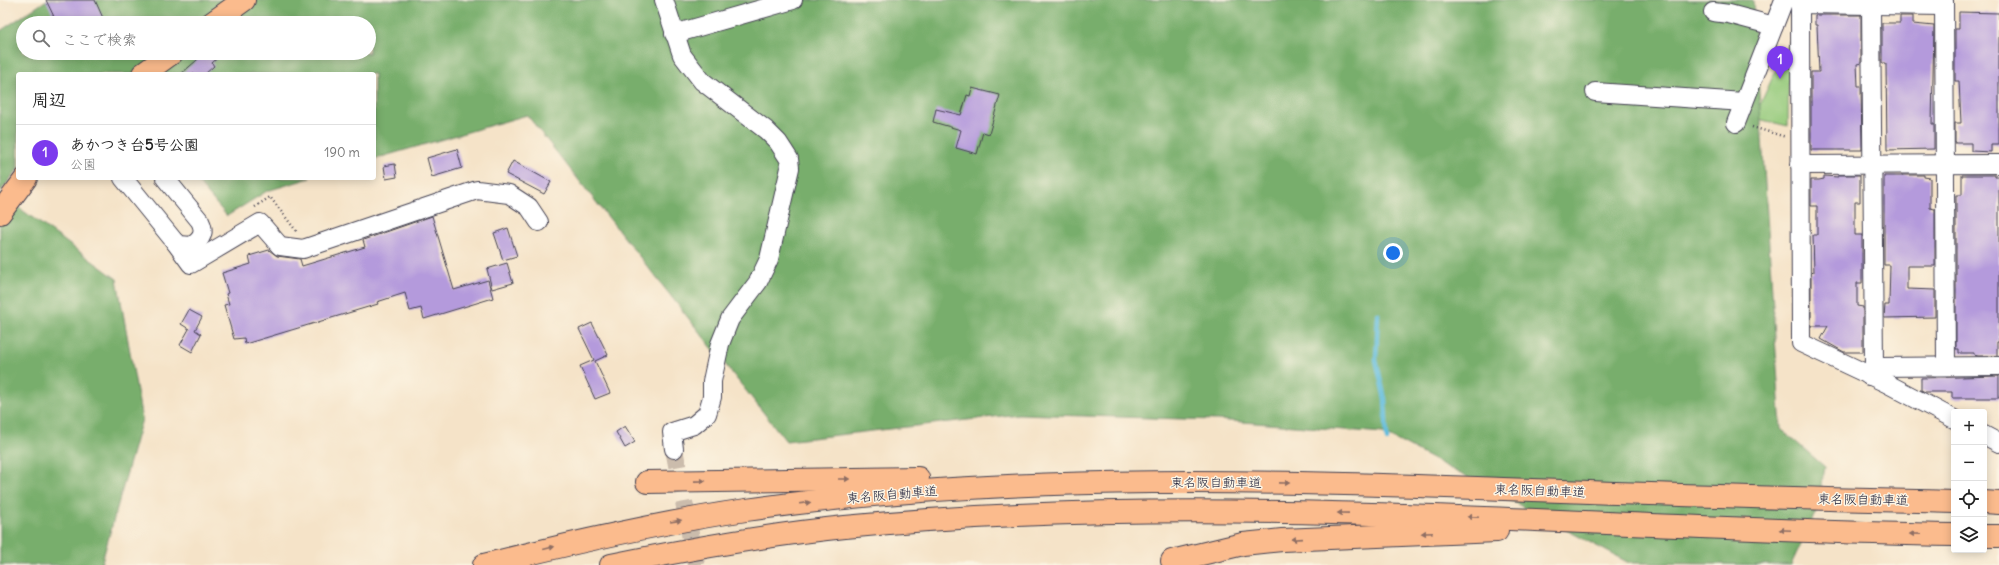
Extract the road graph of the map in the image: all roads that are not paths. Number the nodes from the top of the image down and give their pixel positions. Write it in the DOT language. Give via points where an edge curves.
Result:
graph roads {
  1 [pos="244,0"];
  2 [pos="664,0"];
  3 [pos="794,0"];
  4 [pos="1784,0"];
  5 [pos="1944,3"];
  6 [pos="1871,5"];
  7 [pos="1713,12"];
  8 [pos="222,16"];
  9 [pos="1774,24"];
  10 [pos="1800,33"];
  11 [pos="674,34"];
  12 [pos="162,60"];
  13 [pos="146,72"];
  14 [pos="1595,92"];
  15 [pos="1744,102"];
  16 [pos="1736,123"];
  17 [pos="1873,164"];
  18 [pos="1999,164"];
  19 [pos="1800,165"];
  20 [pos="1945,165"];
  21 [pos="25,180"];
  22 [pos="124,180"];
  23 [pos="166,180"];
  24 [pos="0,213"];
  25 [pos="539,222"];
  26 [pos="175,242"];
  27 [pos="1946,366"];
  28 [pos="1999,366"];
  29 [pos="1872,372"];
  30 [pos="1951,417"];
  31 [pos="1987,437"];
  32 [pos="1999,443"];
  33 [pos="674,449"];
  34 [pos="647,482"];
  35 [pos="1139,482"];
  36 [pos="1951,502"];
  37 [pos="1987,502"];
  38 [pos="1999,503"];
  39 [pos="1648,525"];
  40 [pos="1951,535"];
  41 [pos="1987,536"];
  42 [pos="1999,536"];
  43 [pos="1172,561"];
  44 [pos="484,565"];
  45 [pos="611,565"];
  1 -- 8 [label="main road"];
  2 -- 11 [label="street"];
  3 -- 11 [label="street"];
  4 -- 9 [label="street"];
  5 -- 6 [label="street"];
  5 -- 20 [label="street"];
  6 -- 10 [label="street" via="1800,4"];
  6 -- 17 [label="street"];
  7 -- 9 [label="street"];
  9 -- 10 [label="street"];
  9 -- 15 [label="street"];
  10 -- 19 [label="street"];
  11 -- 33 [label="street" via="682,55 702,81 766,130 784,150 790,168 769,259 758,282 730,319 720,344 712,381 712,397 706,414 694,425 672,432"];
  12 -- 13 [label="main road"];
  14 -- 15 [label="street"];
  15 -- 16 [label="street"];
  17 -- 19 [label="street"];
  17 -- 20 [label="street"];
  17 -- 29 [label="street"];
  18 -- 20 [label="street"];
  19 -- 29 [label="street" via="1801,343"];
  20 -- 27 [label="street"];
  21 -- 24 [label="main road"];
  22 -- 26 [label="street"];
  23 -- 26 [label="street" via="203,227 199,240 191,246"];
  25 -- 26 [label="street" via="529,207 509,194 477,190 303,249 280,246 260,223 191,264"];
  27 -- 28 [label="street"];
  27 -- 29 [label="street"];
  29 -- 30 [label="street"];
  31 -- 32 [label="street"];
  34 -- 35 [label="main road, one-way" via="1059,478"];
  35 -- 36 [label="main road, 東名阪自動車道, one-way" via="1408,485 1652,495"];
  44 -- 35 [label="main road, 東名阪自動車道, one-way" via="647,526 755,509 942,490 1033,484"];
  37 -- 38 [label="main road"];
  40 -- 39 [label="main road, one-way"];
  39 -- 43 [label="main road, one-way" via="1282,540 1243,544"];
  39 -- 45 [label="main road, one-way" via="1409,514 1256,511 1036,514 836,528 752,539"];
  41 -- 42 [label="main road"];
}
